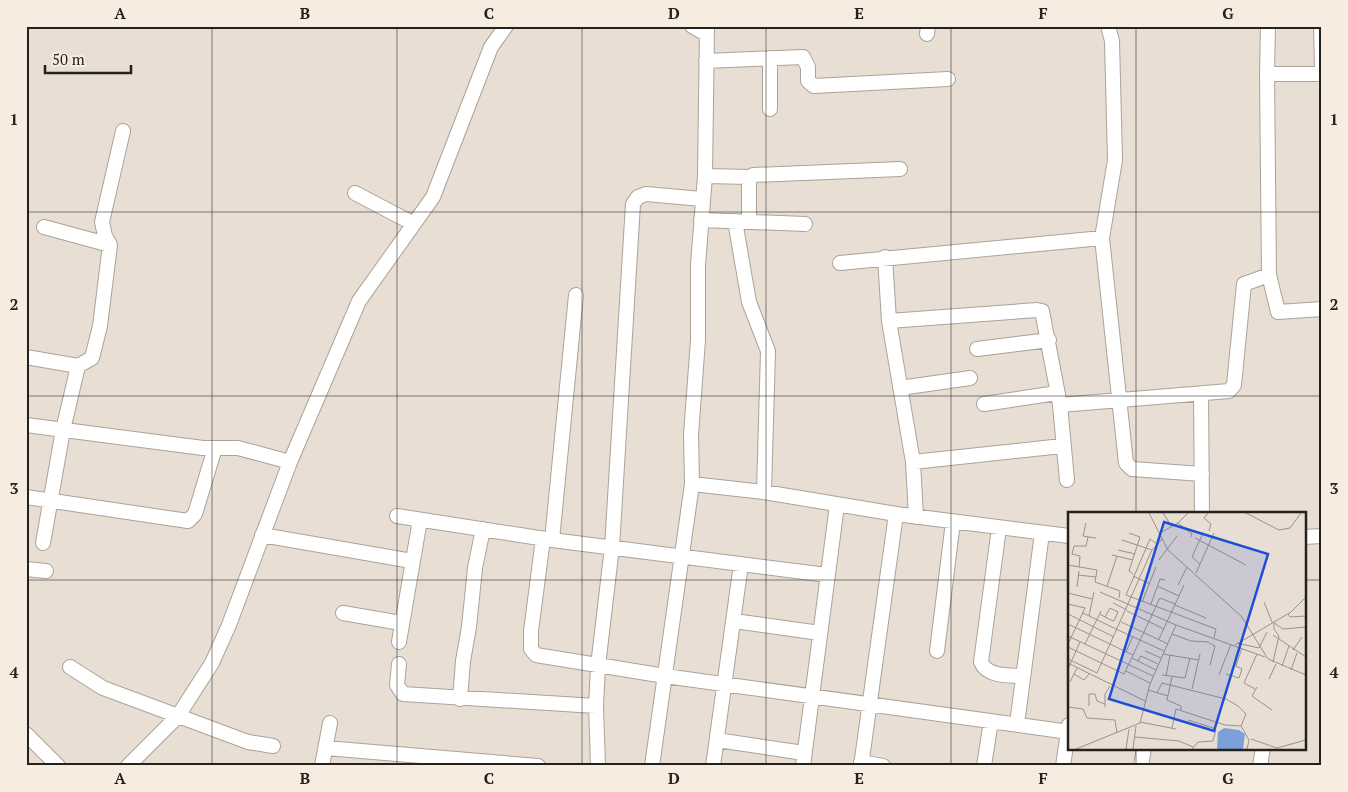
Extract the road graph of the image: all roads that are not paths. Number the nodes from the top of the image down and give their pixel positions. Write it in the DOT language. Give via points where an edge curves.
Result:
graph roads {
  1 [pos="506,26"];
  2 [pos="692,26"];
  3 [pos="1108,26"];
  4 [pos="1268,26"];
  5 [pos="1321,26"];
  6 [pos="707,30"];
  7 [pos="770,58"];
  8 [pos="706,61"];
  9 [pos="1322,68"];
  10 [pos="1266,74"];
  11 [pos="1322,74"];
  12 [pos="948,79"];
  13 [pos="770,109"];
  14 [pos="123,130"];
  15 [pos="900,169"];
  16 [pos="705,176"];
  17 [pos="750,177"];
  18 [pos="355,193"];
  19 [pos="702,199"];
  20 [pos="701,220"];
  21 [pos="734,221"];
  22 [pos="749,222"];
  23 [pos="414,224"];
  24 [pos="805,224"];
  25 [pos="44,227"];
  26 [pos="1102,238"];
  27 [pos="110,245"];
  28 [pos="885,257"];
  29 [pos="840,263"];
  30 [pos="1269,275"];
  31 [pos="576,295"];
  32 [pos="1322,309"];
  33 [pos="889,321"];
  34 [pos="1049,340"];
  35 [pos="977,349"];
  36 [pos="26,356"];
  37 [pos="78,366"];
  38 [pos="970,378"];
  39 [pos="900,388"];
  40 [pos="1201,395"];
  41 [pos="1058,399"];
  42 [pos="1118,399"];
  43 [pos="984,404"];
  44 [pos="26,425"];
  45 [pos="63,430"];
  46 [pos="1062,446"];
  47 [pos="215,448"];
  48 [pos="290,462"];
  49 [pos="914,462"];
  50 [pos="1202,474"];
  51 [pos="1067,480"];
  52 [pos="692,484"];
  53 [pos="764,492"];
  54 [pos="26,498"];
  55 [pos="52,502"];
  56 [pos="836,505"];
  57 [pos="1202,512"];
  58 [pos="896,514"];
  59 [pos="397,516"];
  60 [pos="916,517"];
  61 [pos="420,520"];
  62 [pos="953,522"];
  63 [pos="999,528"];
  64 [pos="483,529"];
  65 [pos="1042,533"];
  66 [pos="262,535"];
  67 [pos="1068,536"];
  68 [pos="1322,536"];
  69 [pos="1306,537"];
  70 [pos="548,539"];
  71 [pos="43,543"];
  72 [pos="612,547"];
  73 [pos="682,556"];
  74 [pos="412,561"];
  75 [pos="741,564"];
  76 [pos="26,570"];
  77 [pos="46,570"];
  78 [pos="827,574"];
  79 [pos="343,613"];
  80 [pos="734,622"];
  81 [pos="401,623"];
  82 [pos="820,633"];
  83 [pos="399,642"];
  84 [pos="937,651"];
  85 [pos="399,664"];
  86 [pos="598,666"];
  87 [pos="70,667"];
  88 [pos="665,676"];
  89 [pos="1022,676"];
  90 [pos="724,684"];
  91 [pos="811,696"];
  92 [pos="460,699"];
  93 [pos="869,704"];
  94 [pos="596,706"];
  95 [pos="178,716"];
  96 [pos="991,721"];
  97 [pos="330,723"];
  98 [pos="1017,724"];
  99 [pos="1068,729"];
  100 [pos="26,734"];
  101 [pos="1068,735"];
  102 [pos="717,740"];
  103 [pos="273,746"];
  104 [pos="326,748"];
  105 [pos="1144,750"];
  106 [pos="1263,750"];
  107 [pos="804,759"];
  108 [pos="460,762"];
  109 [pos="861,764"];
  110 [pos="58,766"];
  111 [pos="128,766"];
  112 [pos="322,766"];
  113 [pos="538,766"];
  114 [pos="598,766"];
  115 [pos="652,766"];
  116 [pos="713,766"];
  117 [pos="882,766"];
  118 [pos="984,766"];
  119 [pos="1063,766"];
  120 [pos="1141,766"];
  121 [pos="1260,766"];
  1 -- 23 [label="street" via="491,46 433,197"];
  2 -- 6 [label="street"];
  3 -- 26 [label="street" via="1112,40 1115,160"];
  4 -- 10 [label="street"];
  5 -- 9 [label="street"];
  6 -- 8 [label="street"];
  7 -- 8 [label="street"];
  7 -- 12 [label="street" via="805,58 808,81 814,86"];
  7 -- 13 [label="street"];
  8 -- 16 [label="street"];
  10 -- 11 [label="street"];
  10 -- 30 [label="street"];
  14 -- 27 [label="street" via="102,222"];
  15 -- 17 [label="street"];
  16 -- 17 [label="street"];
  16 -- 19 [label="street"];
  17 -- 22 [label="street"];
  18 -- 23 [label="street"];
  19 -- 20 [label="street"];
  19 -- 72 [label="street" via="646,194 633,204"];
  20 -- 21 [label="street"];
  20 -- 52 [label="street" via="698,340 691,435"];
  21 -- 22 [label="street"];
  21 -- 53 [label="street" via="749,302 768,351"];
  22 -- 24 [label="street"];
  23 -- 48 [label="street" via="359,301"];
  25 -- 27 [label="street"];
  26 -- 28 [label="street"];
  26 -- 42 [label="street"];
  27 -- 37 [label="street" via="100,326 92,358"];
  28 -- 29 [label="street"];
  28 -- 33 [label="street"];
  30 -- 32 [label="street" via="1278,312"];
  30 -- 40 [label="street" via="1244,284 1233,387 1226,392"];
  31 -- 70 [label="street"];
  33 -- 34 [label="street" via="1037,310 1044,314"];
  33 -- 39 [label="street"];
  34 -- 35 [label="street"];
  34 -- 41 [label="street"];
  36 -- 37 [label="street"];
  37 -- 45 [label="street"];
  38 -- 39 [label="street"];
  39 -- 49 [label="street"];
  40 -- 42 [label="street"];
  40 -- 50 [label="street"];
  41 -- 42 [label="street"];
  41 -- 43 [label="street"];
  41 -- 46 [label="street"];
  42 -- 50 [label="street" via="1128,468"];
  44 -- 45 [label="street"];
  45 -- 47 [label="street"];
  45 -- 55 [label="street"];
  46 -- 49 [label="street"];
  46 -- 51 [label="street"];
  47 -- 48 [label="street" via="238,448"];
  47 -- 55 [label="street" via="195,514 188,521"];
  48 -- 66 [label="street"];
  49 -- 60 [label="street"];
  50 -- 57 [label="street"];
  52 -- 53 [label="street"];
  52 -- 73 [label="street"];
  53 -- 56 [label="street"];
  54 -- 55 [label="street"];
  55 -- 71 [label="street"];
  56 -- 58 [label="street"];
  56 -- 78 [label="street"];
  58 -- 60 [label="street"];
  58 -- 93 [label="street"];
  59 -- 61 [label="street"];
  60 -- 62 [label="street"];
  61 -- 64 [label="street"];
  61 -- 74 [label="street"];
  62 -- 63 [label="street"];
  62 -- 84 [label="street"];
  63 -- 65 [label="street"];
  63 -- 89 [label="street" via="982,662 985,669 992,672"];
  64 -- 70 [label="street"];
  64 -- 92 [label="street" via="475,568"];
  65 -- 67 [label="street"];
  65 -- 89 [label="street"];
  66 -- 74 [label="street"];
  66 -- 95 [label="street" via="212,663"];
  68 -- 69 [label="street"];
  70 -- 72 [label="street"];
  70 -- 86 [label="street" via="531,631 531,649 536,656"];
  72 -- 73 [label="street"];
  72 -- 86 [label="street"];
  73 -- 75 [label="street"];
  73 -- 88 [label="street"];
  74 -- 81 [label="street"];
  75 -- 78 [label="street"];
  75 -- 80 [label="street"];
  76 -- 77 [label="street"];
  78 -- 82 [label="street"];
  79 -- 81 [label="street"];
  80 -- 82 [label="street"];
  80 -- 90 [label="street"];
  81 -- 83 [label="street"];
  82 -- 91 [label="street"];
  85 -- 92 [label="street" via="397,685 403,694"];
  86 -- 88 [label="street"];
  86 -- 94 [label="street"];
  87 -- 95 [label="street" via="103,688"];
  88 -- 90 [label="street"];
  88 -- 115 [label="street"];
  89 -- 98 [label="street"];
  90 -- 91 [label="street"];
  90 -- 102 [label="street"];
  91 -- 93 [label="street"];
  91 -- 107 [label="street"];
  92 -- 94 [label="street"];
  93 -- 96 [label="street"];
  93 -- 109 [label="street"];
  94 -- 114 [label="street"];
  95 -- 103 [label="street" via="248,742"];
  95 -- 111 [label="street"];
  96 -- 98 [label="street"];
  96 -- 118 [label="street"];
  97 -- 104 [label="street"];
  98 -- 99 [label="street"];
  100 -- 110 [label="street"];
  101 -- 119 [label="street"];
  102 -- 107 [label="street"];
  102 -- 116 [label="street"];
  104 -- 108 [label="street"];
  104 -- 112 [label="street"];
  105 -- 120 [label="street"];
  106 -- 121 [label="street"];
  108 -- 113 [label="street"];
  109 -- 117 [label="street"];
}
